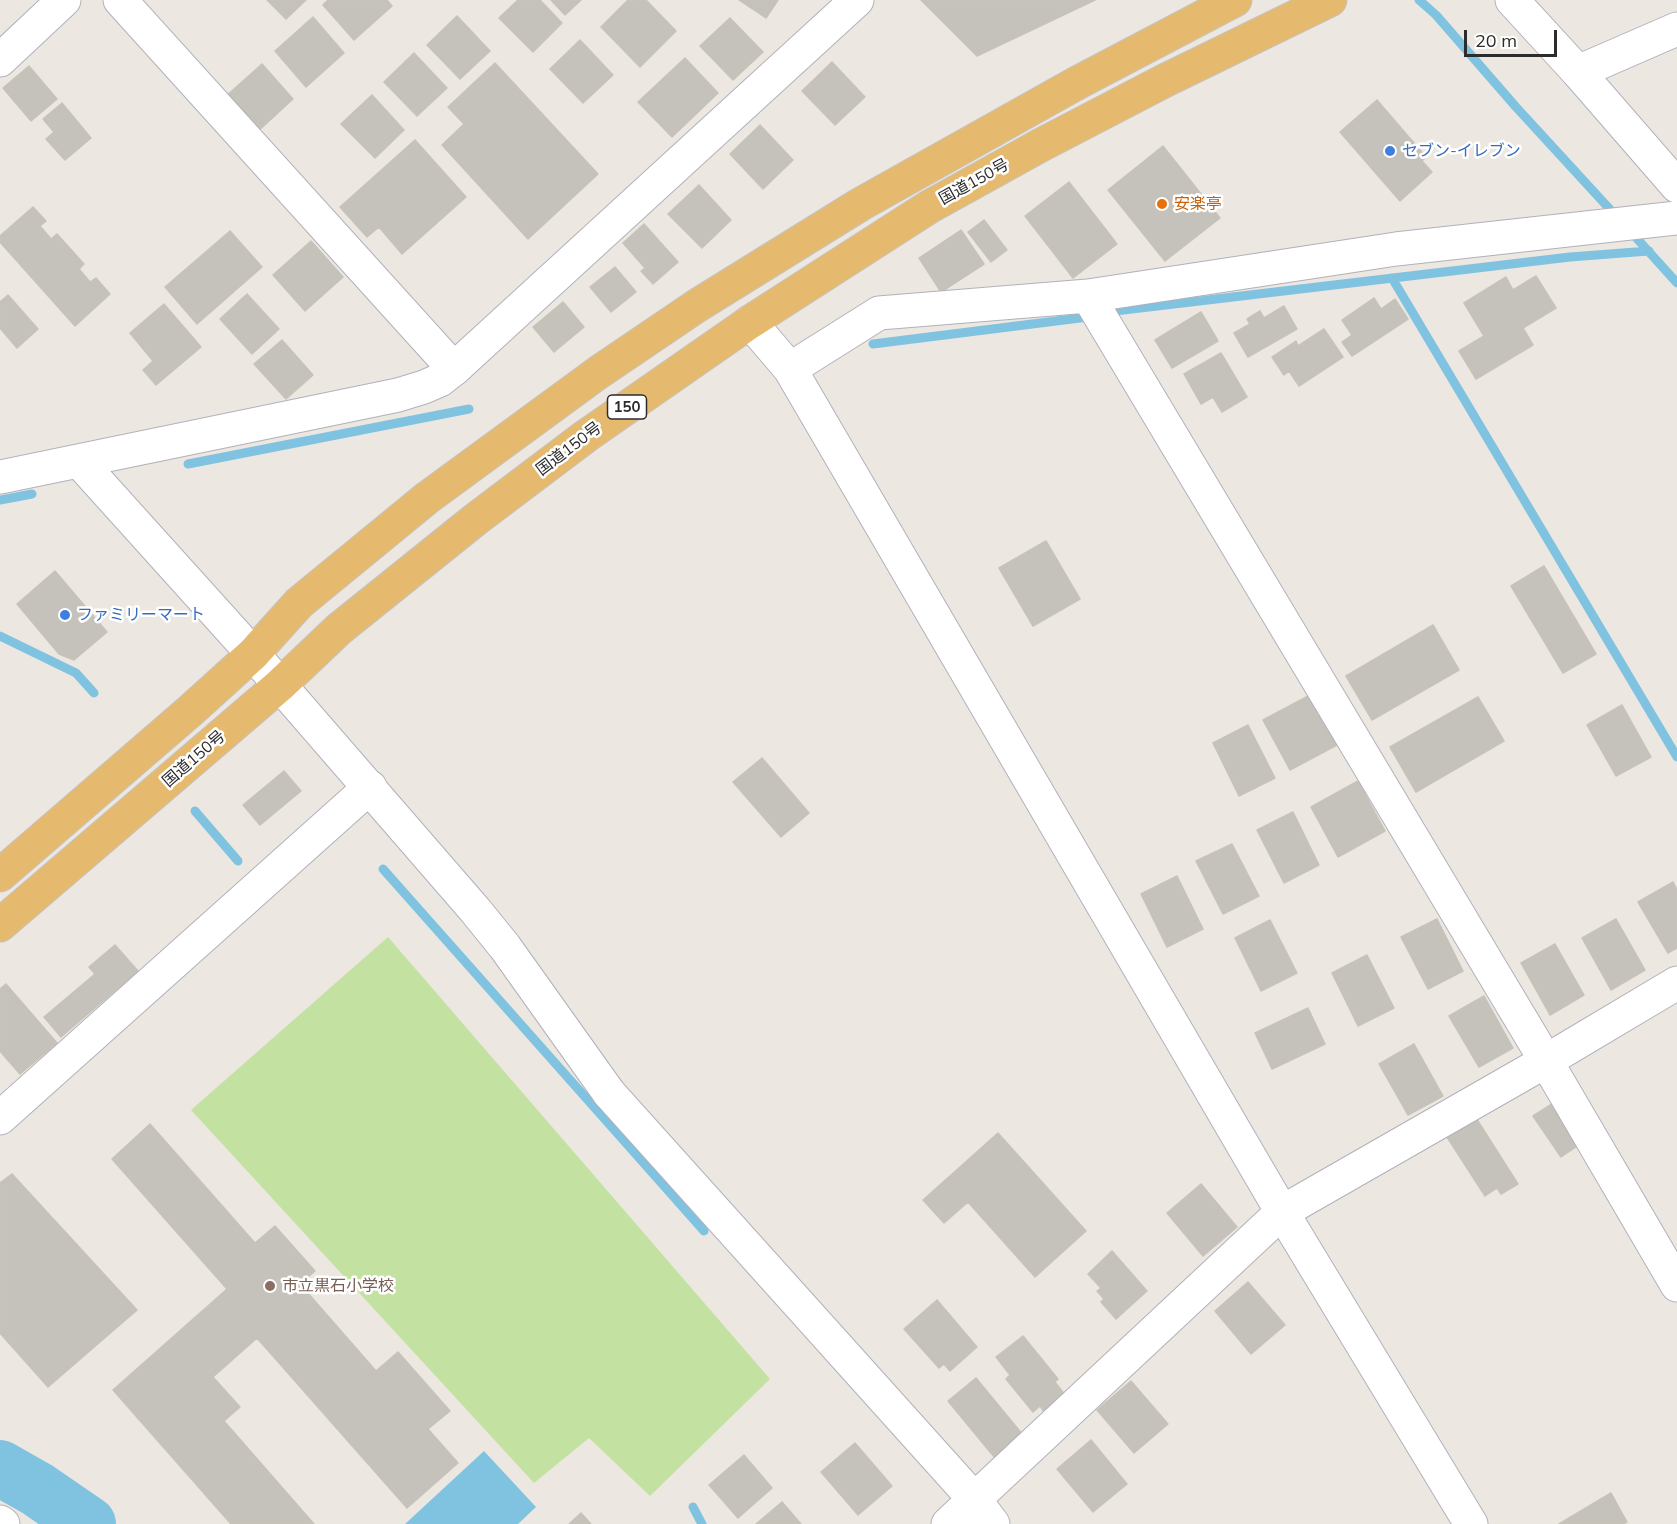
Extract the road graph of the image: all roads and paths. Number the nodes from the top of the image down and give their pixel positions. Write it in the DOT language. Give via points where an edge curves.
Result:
graph roads {
  1 [pos="64,0"];
  2 [pos="120,0"];
  3 [pos="857,0"];
  4 [pos="1235,0"];
  5 [pos="1330,0"];
  6 [pos="1512,0"];
  7 [pos="1677,28"];
  8 [pos="0,60"];
  9 [pos="1578,72"];
  10 [pos="1677,186"];
  11 [pos="1677,218"];
  12 [pos="1088,296"];
  13 [pos="750,322"];
  14 [pos="454,369"];
  15 [pos="790,369"];
  16 [pos="79,461"];
  17 [pos="0,477"];
  18 [pos="253,654"];
  19 [pos="280,685"];
  20 [pos="370,787"];
  21 [pos="0,875"];
  22 [pos="0,926"];
  23 [pos="1677,983"];
  24 [pos="1546,1061"];
  25 [pos="0,1118"];
  26 [pos="1282,1212"];
  27 [pos="1677,1285"];
  28 [pos="984,1512"];
  29 [pos="948,1524"];
  30 [pos="1471,1524"];
  1 -- 8 [label="street"];
  2 -- 14 [label="street"];
  3 -- 14 [label="street"];
  4 -- 18 [label="highway, 150" via="861,204 698,305 427,498 299,603"];
  5 -- 13 [label="highway, 国道150号 / 150" via="1164,81 929,207"];
  6 -- 9 [label="street"];
  7 -- 9 [label="street"];
  9 -- 10 [label="street"];
  11 -- 12 [label="street" via="1396,249"];
  12 -- 15 [label="street" via="879,313"];
  12 -- 24 [label="street"];
  13 -- 15 [label="street"];
  13 -- 19 [label="highway, 国道150号 / 150" via="586,436 476,519 339,629"];
  14 -- 16 [label="street" via="440,380 398,395"];
  15 -- 26 [label="street"];
  16 -- 17 [label="street"];
  16 -- 18 [label="street"];
  18 -- 19 [label="street"];
  18 -- 21 [label="highway, 150"];
  19 -- 20 [label="street"];
  19 -- 22 [label="highway, 国道150号 / 150"];
  20 -- 25 [label="street"];
  20 -- 28 [label="street" via="505,947 609,1093"];
  23 -- 24 [label="street"];
  24 -- 26 [label="street"];
  24 -- 27 [label="street"];
  26 -- 28 [label="street"];
  26 -- 30 [label="street"];
  28 -- 29 [label="street"];
}
